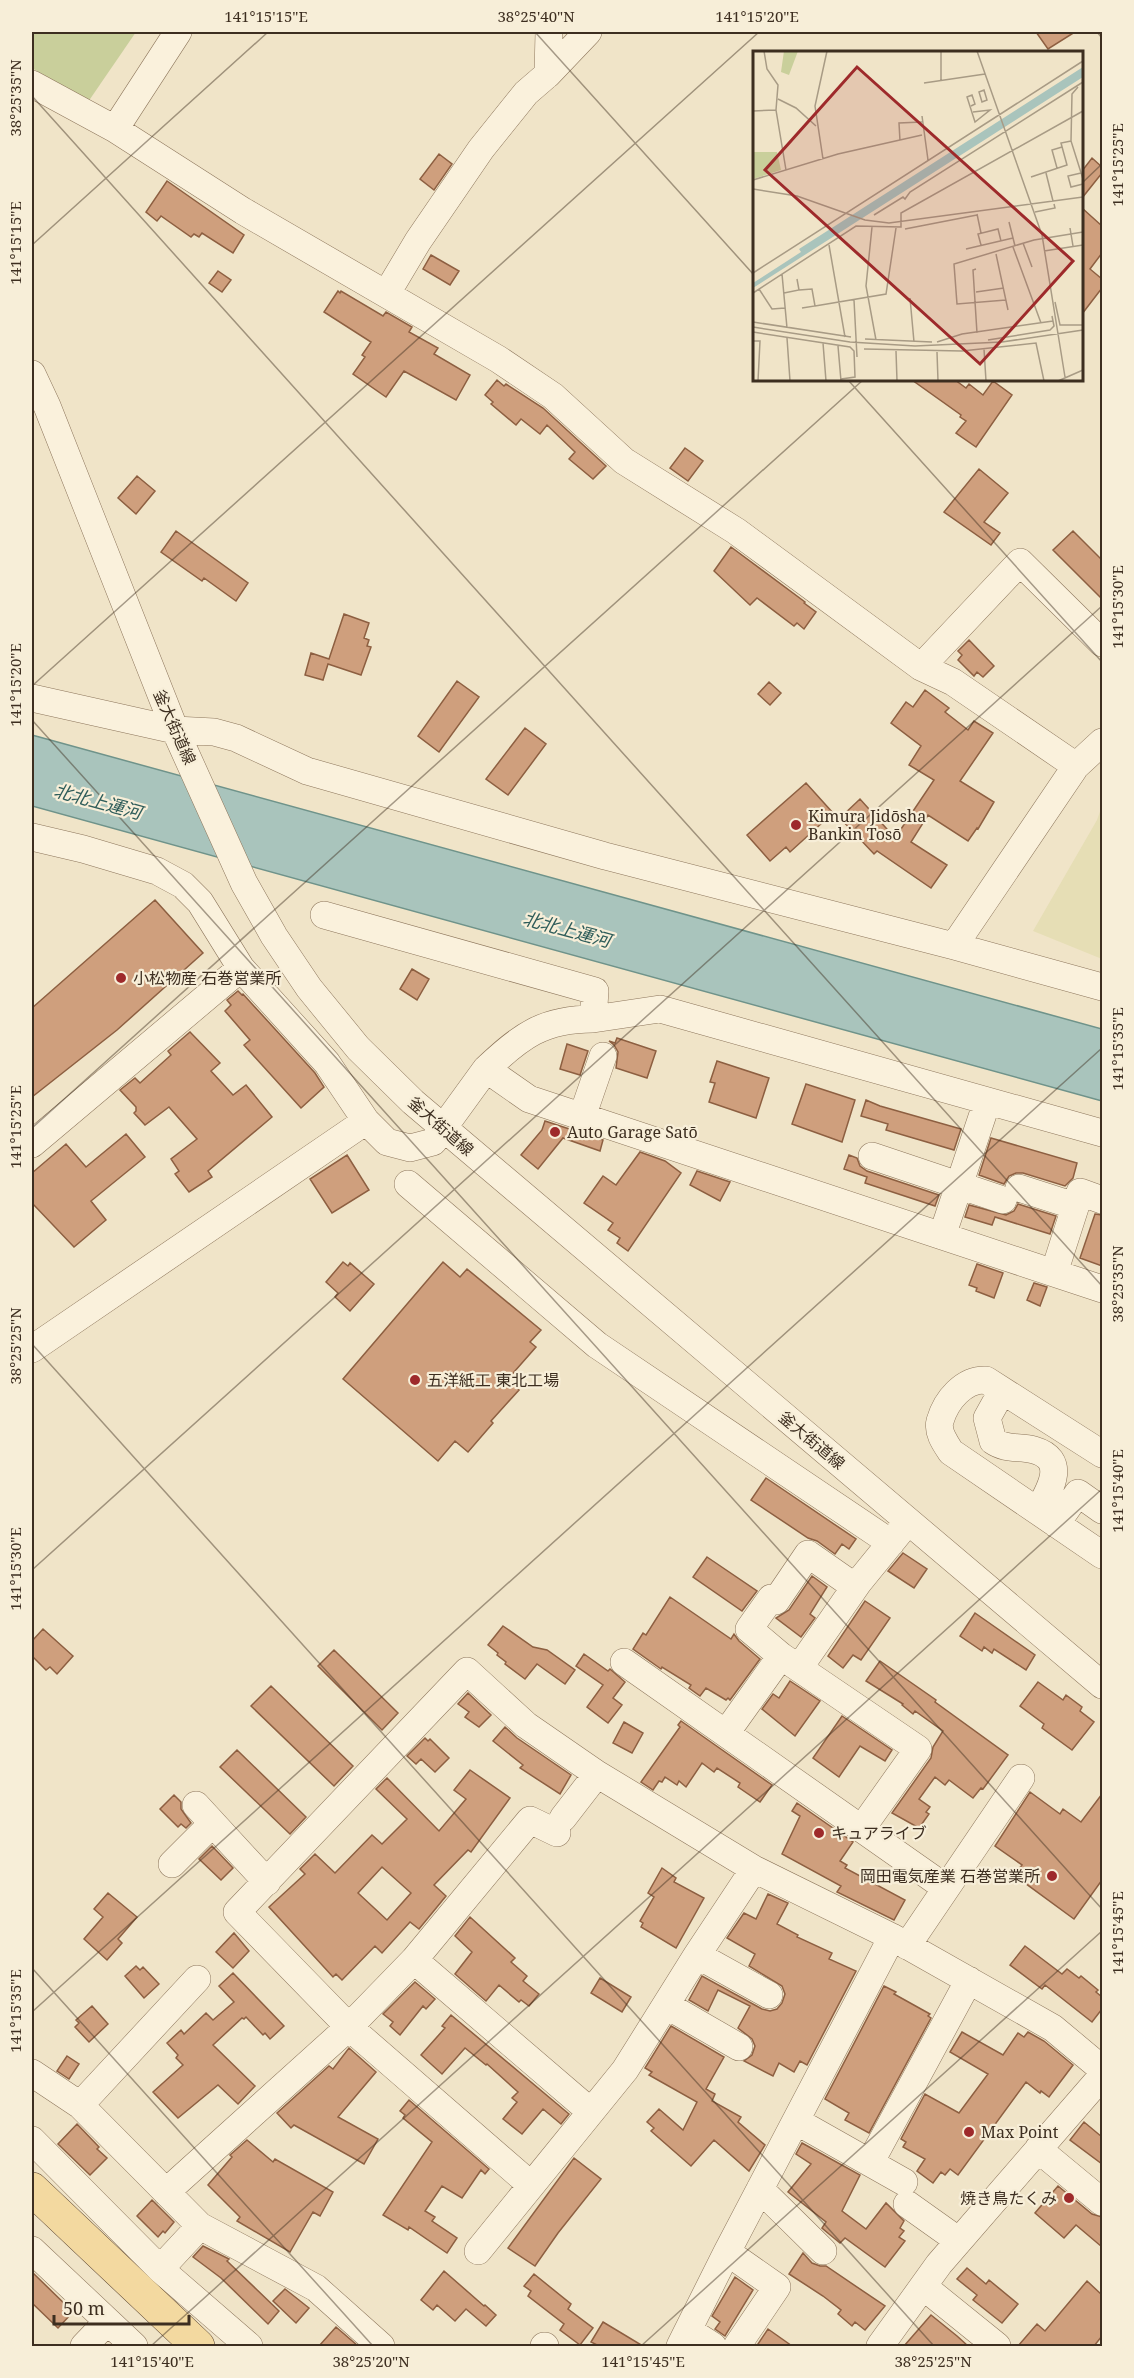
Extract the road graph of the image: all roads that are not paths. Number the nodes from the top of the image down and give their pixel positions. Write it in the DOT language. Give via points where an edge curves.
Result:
graph roads {
  1 [pos="178,32"];
  2 [pos="549,32"];
  3 [pos="588,32"];
  4 [pos="548,74"];
  5 [pos="32,84"];
  6 [pos="115,129"];
  7 [pos="387,293"];
  8 [pos="32,374"];
  9 [pos="1102,643"];
  10 [pos="921,667"];
  11 [pos="32,698"];
  12 [pos="181,741"];
  13 [pos="1102,742"];
  14 [pos="1076,766"];
  15 [pos="32,837"];
  16 [pos="324,915"];
  17 [pos="954,946"];
  18 [pos="241,968"];
  19 [pos="1102,987"];
  20 [pos="593,1019"];
  21 [pos="603,1056"];
  22 [pos="486,1069"];
  23 [pos="987,1102"];
  24 [pos="582,1117"];
  25 [pos="366,1121"];
  26 [pos="445,1129"];
  27 [pos="1102,1133"];
  28 [pos="32,1144"];
  29 [pos="872,1156"];
  30 [pos="408,1184"];
  31 [pos="959,1185"];
  32 [pos="1102,1200"];
  33 [pos="1075,1206"];
  34 [pos="942,1236"];
  35 [pos="1054,1273"];
  36 [pos="1102,1289"];
  37 [pos="32,1349"];
  38 [pos="1002,1390"];
  39 [pos="1102,1454"];
  40 [pos="1102,1510"];
  41 [pos="1047,1518"];
  42 [pos="909,1521"];
  43 [pos="891,1543"];
  44 [pos="1101,1551"];
  45 [pos="858,1583"];
  46 [pos="624,1662"];
  47 [pos="790,1662"];
  48 [pos="1102,1686"];
  49 [pos="726,1733"];
  50 [pos="597,1774"];
  51 [pos="1021,1778"];
  52 [pos="862,1828"];
  53 [pos="172,1864"];
  54 [pos="754,1869"];
  55 [pos="267,1882"];
  56 [pos="946,1888"];
  57 [pos="899,1941"];
  58 [pos="697,1955"];
  59 [pos="414,1960"];
  60 [pos="197,1979"];
  61 [pos="969,1980"];
  62 [pos="769,1995"];
  63 [pos="666,2005"];
  64 [pos="349,2027"];
  65 [pos="739,2047"];
  66 [pos="1102,2069"];
  67 [pos="32,2073"];
  68 [pos="1102,2076"];
  69 [pos="80,2105"];
  70 [pos="590,2111"];
  71 [pos="796,2121"];
  72 [pos="32,2140"];
  73 [pos="1038,2150"];
  74 [pos="870,2163"];
  75 [pos="531,2185"];
  76 [pos="32,2189"];
  77 [pos="760,2189"];
  78 [pos="166,2192"];
  79 [pos="1102,2202"];
  80 [pos="200,2226"];
  81 [pos="959,2241"];
  82 [pos="32,2250"];
  83 [pos="478,2251"];
  84 [pos="823,2251"];
  85 [pos="727,2252"];
  86 [pos="160,2269"];
  87 [pos="924,2287"];
  88 [pos="107,2322"];
  89 [pos="684,2338"];
  90 [pos="84,2346"];
  91 [pos="134,2346"];
  92 [pos="198,2346"];
  93 [pos="249,2346"];
  94 [pos="381,2346"];
  95 [pos="713,2346"];
  96 [pos="737,2346"];
  97 [pos="880,2346"];
  98 [pos="997,2346"];
  1 -- 6 [label="street"];
  2 -- 4 [label="street"];
  3 -- 4 [label="street"];
  4 -- 7 [label="street" via="526,93 482,149"];
  5 -- 6 [label="street"];
  6 -- 7 [label="street" via="243,211"];
  7 -- 10 [label="street" via="553,396 624,461 736,531"];
  8 -- 12 [label="street, 釜大街道線"];
  9 -- 10 [label="street" via="1020,562"];
  10 -- 14 [label="street" via="953,682"];
  11 -- 12 [label="street"];
  12 -- 17 [label="street" via="214,732 307,771 605,856"];
  12 -- 26 [label="street, 釜大街道線" via="244,883 309,988 373,1063"];
  13 -- 14 [label="street"];
  14 -- 17 [label="street"];
  15 -- 18 [label="street" via="157,871 183,885 200,902"];
  16 -- 20 [label="street" via="595,992"];
  17 -- 19 [label="street"];
  18 -- 25 [label="street" via="327,1063"];
  18 -- 28 [label="street"];
  20 -- 22 [label="street" via="549,1024 509,1048"];
  20 -- 23 [label="street" via="660,1010"];
  21 -- 24 [label="street"];
  22 -- 24 [label="street" via="530,1099"];
  22 -- 26 [label="street"];
  23 -- 27 [label="street"];
  23 -- 31 [label="street"];
  24 -- 34 [label="street"];
  25 -- 26 [label="street" via="387,1142 410,1148 433,1142"];
  25 -- 37 [label="street"];
  26 -- 42 [label="street, 釜大街道線"];
  29 -- 31 [label="street"];
  30 -- 43 [label="street" via="597,1345"];
  31 -- 33 [label="street"];
  31 -- 34 [label="street"];
  32 -- 33 [label="street" via="1080,1192"];
  33 -- 35 [label="street"];
  34 -- 35 [label="street"];
  35 -- 36 [label="street"];
  38 -- 39 [label="street"];
  38 -- 41 [label="street" via="987,1418 993,1441 1002,1447 1034,1450 1046,1456 1054,1479"];
  38 -- 41 [label="street" via="986,1380 974,1380 963,1386 940,1422 942,1438 951,1452"];
  40 -- 41 [label="street" via="1078,1493"];
  41 -- 44 [label="street"];
  42 -- 43 [label="street"];
  42 -- 48 [label="street, 釜大街道線"];
  43 -- 45 [label="street"];
  45 -- 47 [label="street"];
  45 -- 47 [label="street" via="851,1584 808,1554 776,1601 771,1598 749,1629"];
  46 -- 49 [label="street"];
  47 -- 49 [label="street"];
  47 -- 52 [label="street" via="918,1749"];
  49 -- 52 [label="street"];
  50 -- 54 [label="street"];
  50 -- 55 [label="street" via="526,1725 467,1671"];
  50 -- 59 [label="street" via="560,1825 530,1820"];
  51 -- 56 [label="street"];
  52 -- 56 [label="street"];
  53 -- 55 [label="street" via="204,1815"];
  54 -- 57 [label="street"];
  54 -- 58 [label="street"];
  55 -- 64 [label="street" via="237,1912"];
  56 -- 57 [label="street"];
  57 -- 61 [label="street"];
  57 -- 71 [label="street"];
  58 -- 62 [label="street"];
  58 -- 63 [label="street"];
  59 -- 64 [label="street"];
  59 -- 70 [label="street"];
  60 -- 69 [label="street"];
  61 -- 66 [label="street" via="1053,2028"];
  61 -- 74 [label="street"];
  63 -- 65 [label="street"];
  63 -- 70 [label="street" via="625,2070"];
  64 -- 75 [label="street"];
  64 -- 78 [label="street"];
  67 -- 69 [label="street"];
  68 -- 73 [label="street"];
  69 -- 78 [label="street"];
  70 -- 75 [label="street"];
  71 -- 74 [label="street"];
  71 -- 77 [label="street"];
  72 -- 86 [label="street"];
  73 -- 79 [label="street"];
  73 -- 81 [label="street"];
  74 -- 81 [label="street"];
  75 -- 83 [label="street"];
  76 -- 92 [label="main road"];
  77 -- 84 [label="street"];
  77 -- 85 [label="street"];
  78 -- 80 [label="street"];
  80 -- 86 [label="street"];
  80 -- 94 [label="street" via="316,2288"];
  81 -- 87 [label="street"];
  82 -- 88 [label="street"];
  85 -- 89 [label="street"];
  85 -- 96 [label="street" via="777,2287"];
  86 -- 93 [label="street"];
  87 -- 97 [label="street"];
  87 -- 98 [label="street"];
  88 -- 90 [label="street"];
  88 -- 91 [label="street"];
  89 -- 95 [label="street"];
}
